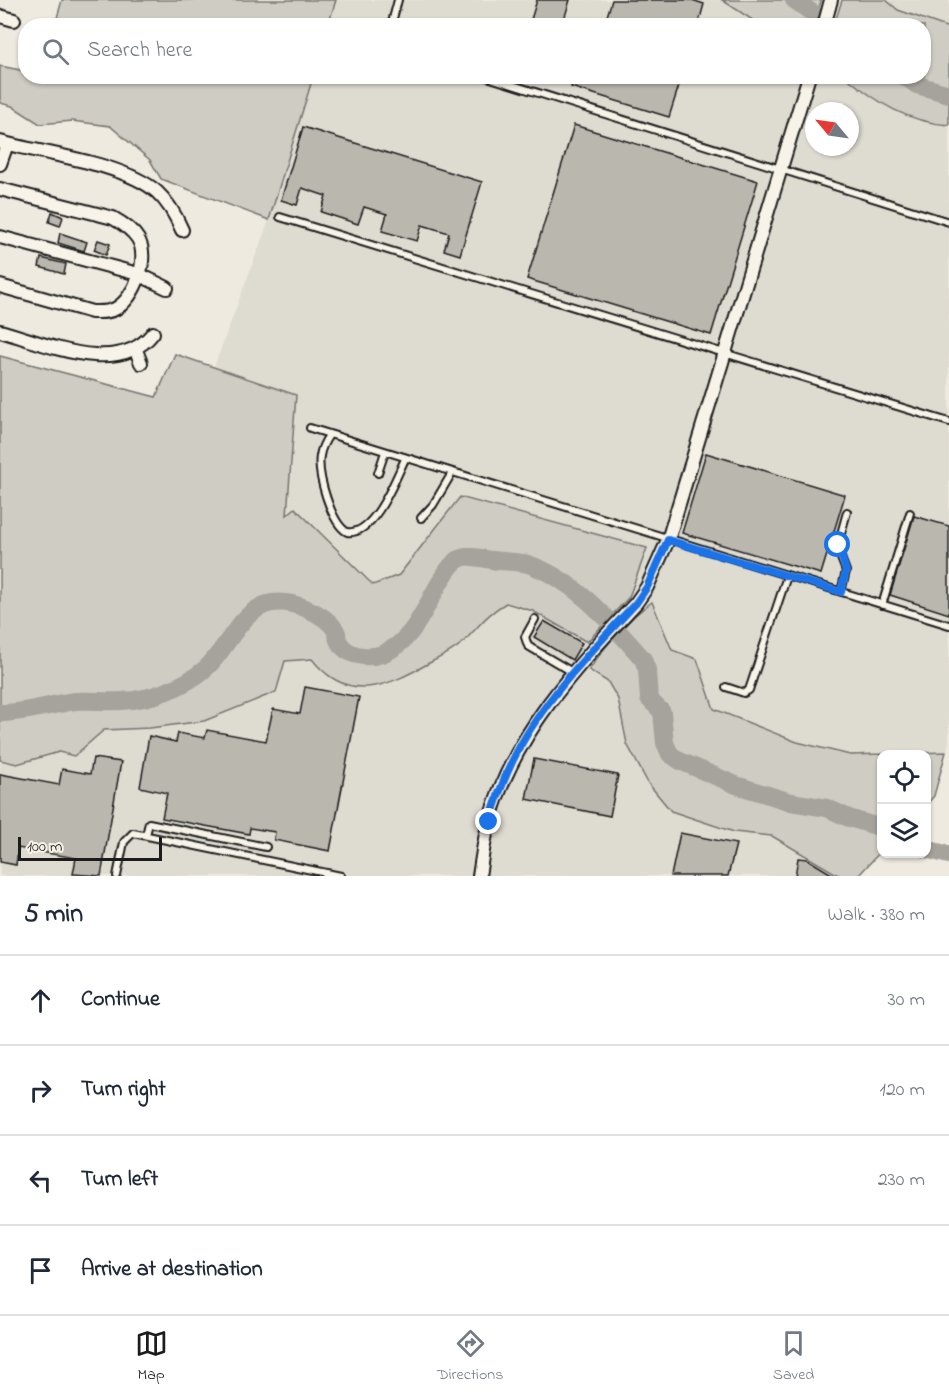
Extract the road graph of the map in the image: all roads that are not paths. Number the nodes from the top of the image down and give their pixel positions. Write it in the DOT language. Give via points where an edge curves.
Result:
graph roads {
  1 [pos="398,0"];
  2 [pos="831,2"];
  3 [pos="0,16"];
  4 [pos="393,18"];
  5 [pos="826,18"];
  6 [pos="14,20"];
  7 [pos="509,84"];
  8 [pos="806,84"];
  9 [pos="3,143"];
  10 [pos="0,164"];
  11 [pos="779,171"];
  12 [pos="0,189"];
  13 [pos="280,218"];
  14 [pos="949,222"];
  15 [pos="182,230"];
  16 [pos="0,237"];
  17 [pos="138,274"];
  18 [pos="0,286"];
  19 [pos="167,288"];
  20 [pos="0,332"];
  21 [pos="153,333"];
  22 [pos="136,350"];
  23 [pos="723,354"];
  24 [pos="141,363"];
  25 [pos="949,422"];
  26 [pos="310,429"];
  27 [pos="329,435"];
  28 [pos="385,453"];
  29 [pos="405,459"];
  30 [pos="378,473"];
  31 [pos="452,473"];
  32 [pos="846,512"];
  33 [pos="910,513"];
  34 [pos="421,518"];
  35 [pos="668,540"];
  36 [pos="787,576"];
  37 [pos="841,592"];
  38 [pos="882,605"];
  39 [pos="535,620"];
  40 [pos="949,625"];
  41 [pos="575,673"];
  42 [pos="726,687"];
  43 [pos="146,835"];
  44 [pos="266,847"];
  45 [pos="117,876"];
  46 [pos="341,876"];
  47 [pos="479,876"];
  1 -- 4 [label="lane"];
  2 -- 5 [label="street"];
  3 -- 6 [label="street"];
  7 -- 11 [label="lane"];
  8 -- 11 [label="street"];
  9 -- 10 [label="street"];
  9 -- 15 [label="street" via="105,162 156,191"];
  11 -- 14 [label="lane"];
  11 -- 23 [label="street"];
  12 -- 17 [label="street" via="121,222 138,239 142,250"];
  13 -- 23 [label="lane"];
  16 -- 17 [label="street"];
  17 -- 18 [label="street" via="126,301 105,312 92,312"];
  17 -- 19 [label="street"];
  20 -- 22 [label="street" via="99,356"];
  21 -- 22 [label="street"];
  22 -- 24 [label="street"];
  23 -- 25 [label="lane"];
  23 -- 35 [label="street"];
  26 -- 27 [label="lane"];
  27 -- 28 [label="lane"];
  27 -- 29 [label="lane" via="321,448 319,466 334,522 347,532 361,532 369,524"];
  28 -- 29 [label="lane"];
  28 -- 30 [label="lane"];
  29 -- 31 [label="lane"];
  31 -- 34 [label="lane"];
  31 -- 35 [label="lane"];
  32 -- 37 [label="lane" via="837,548 846,571"];
  33 -- 38 [label="lane"];
  35 -- 36 [label="lane"];
  35 -- 41 [label="street" via="636,603"];
  36 -- 37 [label="lane"];
  36 -- 42 [label="lane" via="749,690 744,693"];
  37 -- 38 [label="lane"];
  38 -- 40 [label="lane"];
  39 -- 41 [label="lane" via="525,637 528,646"];
  41 -- 47 [label="street" via="550,700 516,753 489,822"];
  43 -- 44 [label="lane" via="149,823"];
  43 -- 45 [label="lane" via="133,833 126,838"];
  43 -- 46 [label="lane"];
}
